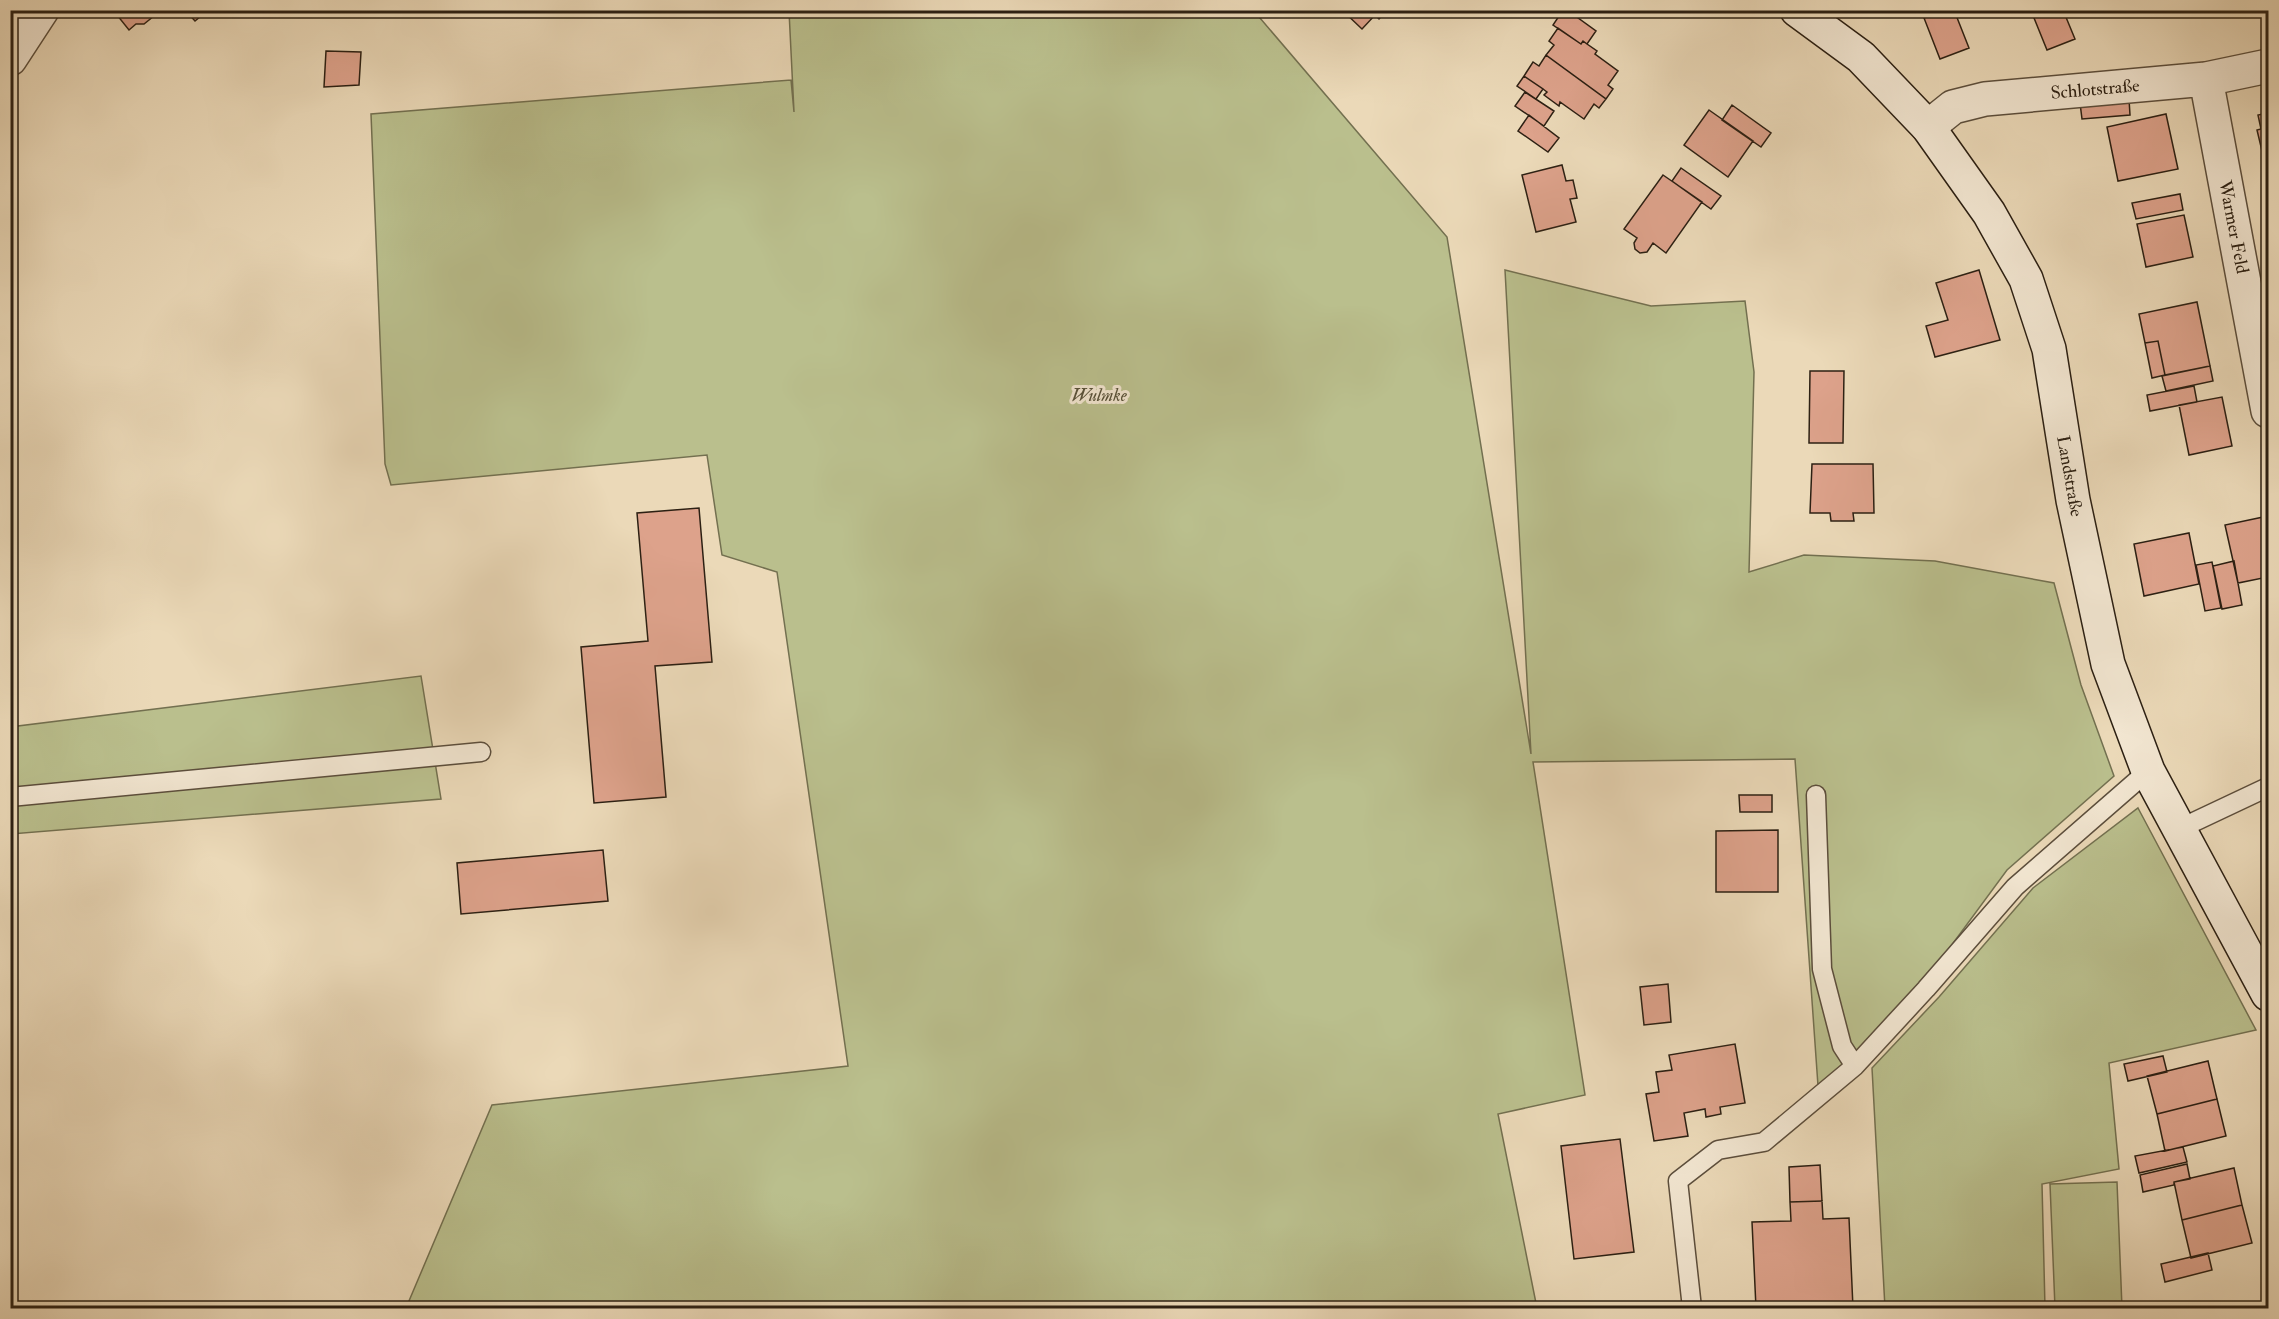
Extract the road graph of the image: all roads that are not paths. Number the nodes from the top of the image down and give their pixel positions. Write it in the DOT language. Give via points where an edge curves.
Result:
graph roads {
  1 [pos="42,10"];
  2 [pos="1797,10"];
  3 [pos="10,59"];
  4 [pos="2268,66"];
  5 [pos="2206,79"];
  6 [pos="1928,127"];
  7 [pos="2268,411"];
  8 [pos="481,752"];
  9 [pos="2148,771"];
  10 [pos="2268,787"];
  11 [pos="1816,795"];
  12 [pos="10,797"];
  13 [pos="2179,829"];
  14 [pos="2266,986"];
  15 [pos="1855,1066"];
  16 [pos="1692,1308"];
  1 -- 3 [label="main road"];
  2 -- 6 [label="main road, Landstraße" via="1861,57"];
  4 -- 5 [label="main road, Schlotstraße"];
  5 -- 6 [label="main road, Schlotstraße" via="1985,99 1953,106"];
  5 -- 7 [label="main road, Warmer Feld"];
  6 -- 9 [label="main road, Landstraße" via="1989,213 2026,279 2049,349 2073,500 2108,664"];
  8 -- 12 [label="lane"];
  9 -- 13 [label="main road, Landstraße"];
  9 -- 15 [label="lane" via="2015,887"];
  10 -- 13 [label="lane"];
  11 -- 15 [label="lane" via="1822,969 1842,1046"];
  13 -- 14 [label="main road, Landstraße"];
  15 -- 16 [label="lane" via="1764,1142 1718,1150 1678,1181"];
}
